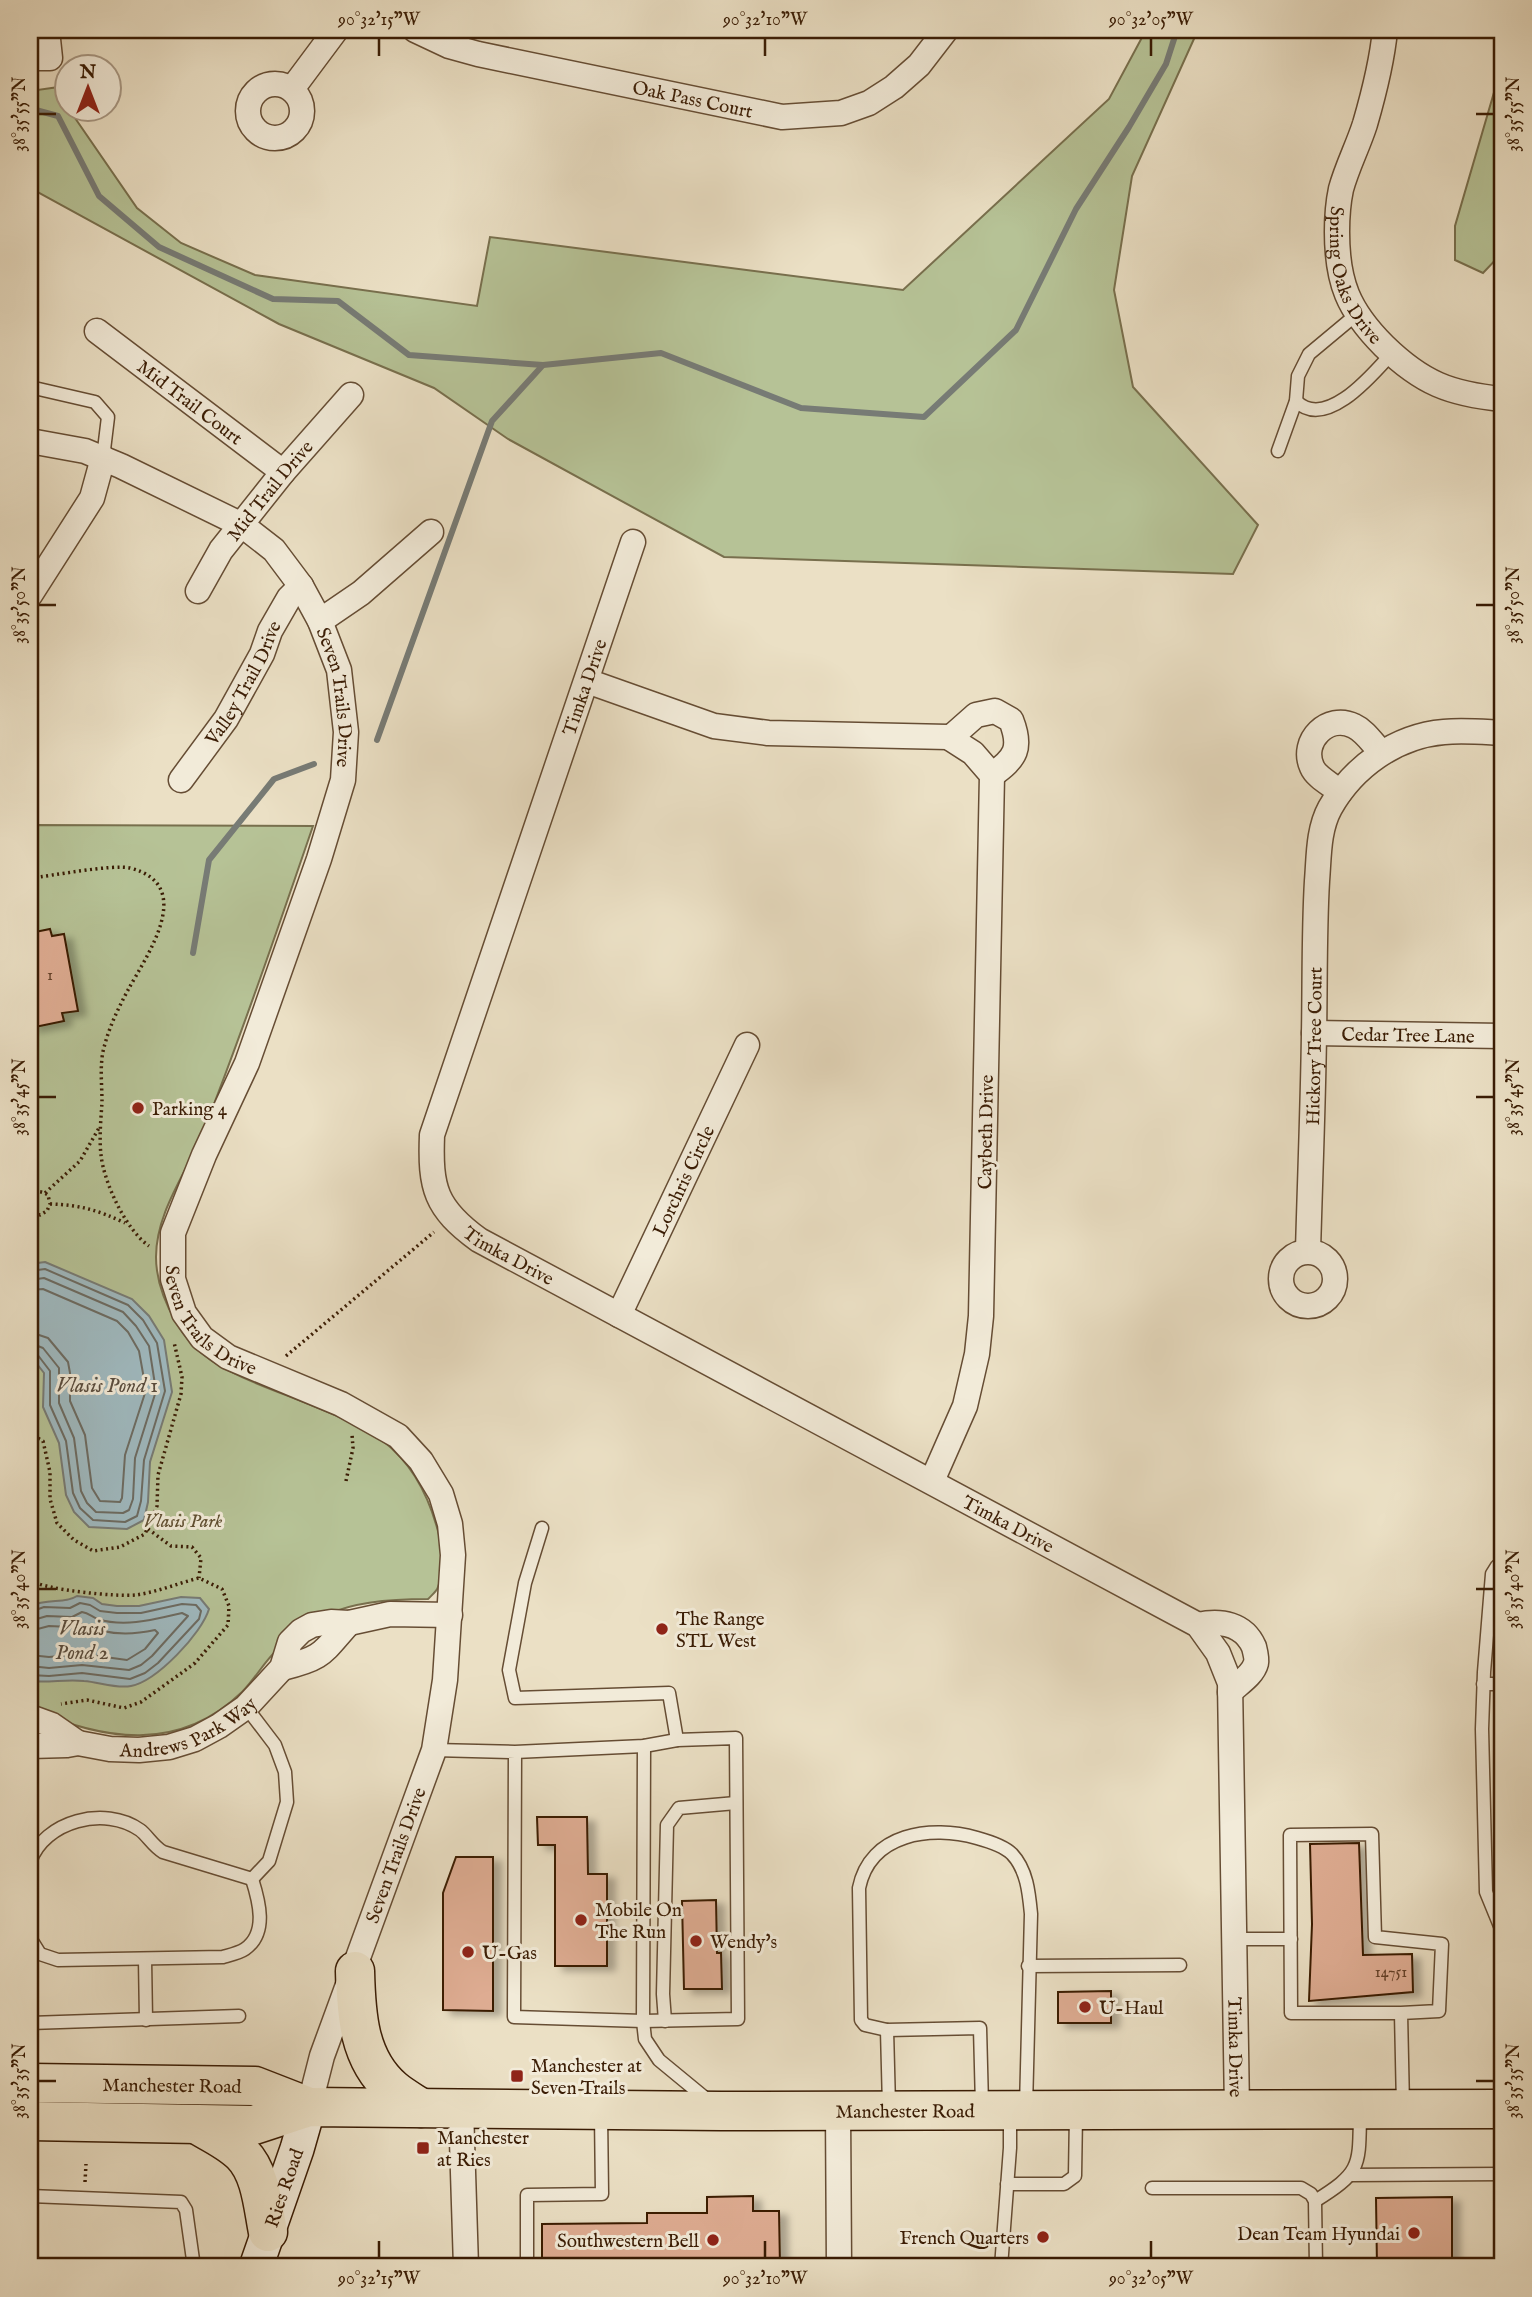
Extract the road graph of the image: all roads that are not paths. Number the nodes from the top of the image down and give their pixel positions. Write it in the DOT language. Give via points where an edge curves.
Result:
graph roads {
  1 [pos="47,30"];
  2 [pos="336,30"];
  3 [pos="415,30"];
  4 [pos="946,30"];
  5 [pos="1385,30"];
  6 [pos="30,58"];
  7 [pos="292,89"];
  8 [pos="1357,314"];
  9 [pos="97,331"];
  10 [pos="1392,353"];
  11 [pos="30,387"];
  12 [pos="351,395"];
  13 [pos="1502,399"];
  14 [pos="1296,401"];
  15 [pos="30,441"];
  16 [pos="1278,451"];
  17 [pos="103,458"];
  18 [pos="283,472"];
  19 [pos="242,525"];
  20 [pos="431,532"];
  21 [pos="633,542"];
  22 [pos="301,586"];
  23 [pos="198,591"];
  24 [pos="30,595"];
  25 [pos="320,621"];
  26 [pos="587,681"];
  27 [pos="1502,733"];
  28 [pos="950,738"];
  29 [pos="1381,752"];
  30 [pos="992,775"];
  31 [pos="181,780"];
  32 [pos="1340,792"];
  33 [pos="1314,1033"];
  34 [pos="1502,1036"];
  35 [pos="747,1045"];
  36 [pos="1308,1251"];
  37 [pos="619,1315"];
  38 [pos="932,1481"];
  39 [pos="542,1528"];
  40 [pos="1502,1565"];
  41 [pos="450,1615"];
  42 [pos="1488,1624"];
  43 [pos="1198,1625"];
  44 [pos="1502,1625"];
  45 [pos="1483,1684"];
  46 [pos="1502,1684"];
  47 [pos="1230,1692"];
  48 [pos="246,1707"];
  49 [pos="41,1711"];
  50 [pos="677,1740"];
  51 [pos="78,1743"];
  52 [pos="30,1746"];
  53 [pos="644,1746"];
  54 [pos="434,1750"];
  55 [pos="515,1752"];
  56 [pos="736,1803"];
  57 [pos="30,1862"];
  58 [pos="252,1879"];
  59 [pos="1502,1931"];
  60 [pos="30,1938"];
  61 [pos="1291,1939"];
  62 [pos="1236,1940"];
  63 [pos="145,1959"];
  64 [pos="1181,1965"];
  65 [pos="1028,1966"];
  66 [pos="355,1971"];
  67 [pos="1401,2013"];
  68 [pos="239,2016"];
  69 [pos="146,2020"];
  70 [pos="643,2021"];
  71 [pos="665,2021"];
  72 [pos="30,2023"];
  73 [pos="887,2030"];
  74 [pos="30,2083"];
  75 [pos="309,2107"];
  76 [pos="421,2108"];
  77 [pos="461,2109"];
  78 [pos="1502,2109"];
  79 [pos="601,2110"];
  80 [pos="721,2110"];
  81 [pos="838,2110"];
  82 [pos="889,2110"];
  83 [pos="1007,2110"];
  84 [pos="1077,2110"];
  85 [pos="1237,2110"];
  86 [pos="1360,2110"];
  87 [pos="1403,2110"];
  88 [pos="30,2121"];
  89 [pos="196,2124"];
  90 [pos="1502,2124"];
  91 [pos="1502,2174"];
  92 [pos="1351,2175"];
  93 [pos="1007,2184"];
  94 [pos="1502,2185"];
  95 [pos="1152,2188"];
  96 [pos="30,2196"];
  97 [pos="1315,2201"];
  98 [pos="262,2250"];
  99 [pos="194,2267"];
  100 [pos="466,2267"];
  101 [pos="527,2267"];
  102 [pos="839,2267"];
  103 [pos="1002,2267"];
  104 [pos="1316,2267"];
  1 -- 6 [label="street" via="50,58"];
  2 -- 7 [label="street"];
  3 -- 4 [label="street, Oak Pass Court" via="478,54 782,117 841,113 869,103 919,65"];
  5 -- 8 [label="street, Spring Oaks Drive" via="1375,87 1340,192 1337,217 1339,272"];
  8 -- 10 [label="street, Spring Oaks Drive"];
  8 -- 14 [label="lane" via="1309,354 1298,376"];
  9 -- 18 [label="street, Mid Trail Court"];
  10 -- 13 [label="street, Spring Oaks Drive" via="1421,378 1448,390"];
  10 -- 14 [label="lane" via="1346,399 1314,410"];
  11 -- 17 [label="lane" via="95,402 108,417"];
  12 -- 18 [label="street, Mid Trail Drive"];
  14 -- 16 [label="lane"];
  15 -- 17 [label="street, Seven Trails Drive"];
  17 -- 19 [label="street, Seven Trails Drive"];
  17 -- 24 [label="street" via="92,498"];
  18 -- 19 [label="street, Mid Trail Drive"];
  19 -- 22 [label="street, Seven Trails Drive" via="274,550"];
  19 -- 23 [label="street, Mid Trail Drive" via="221,550"];
  20 -- 25 [label="street" via="361,593"];
  21 -- 26 [label="street, Timka Drive"];
  22 -- 25 [label="street, Seven Trails Drive"];
  22 -- 31 [label="street, Valley Trail Drive" via="270,631 226,719"];
  25 -- 41 [label="street, Seven Trails Drive" via="339,670 346,732 343,780 247,1063 173,1233 173,1279 184,1313 202,1338 228,1357 341,1404 398,1436 421,1461 441,1494 450,1524"];
  26 -- 28 [label="street" via="714,726 768,733"];
  26 -- 37 [label="street, Timka Drive" via="432,1135 431,1158 433,1182 455,1223"];
  27 -- 29 [label="street" via="1444,732"];
  28 -- 30 [label="street" via="973,753"];
  28 -- 30 [label="street" via="976,715 995,711 1011,720 1018,738 1013,755"];
  29 -- 32 [label="street"];
  29 -- 32 [label="street" via="1363,732 1344,723 1333,723 1315,735 1310,745 1311,766"];
  30 -- 38 [label="street, Caybeth Drive" via="981,1316 965,1406"];
  32 -- 33 [label="street, Hickory Tree Court" via="1328,811 1320,841 1313,950"];
  33 -- 34 [label="street, Cedar Tree Lane"];
  33 -- 36 [label="street, Hickory Tree Court"];
  35 -- 37 [label="street, Lorchris Circle"];
  37 -- 38 [label="street, Timka Drive"];
  38 -- 43 [label="street, Timka Drive"];
  39 -- 50 [label="lane" via="525,1583 509,1670 515,1698 669,1693"];
  40 -- 42 [label="lane" via="1492,1574"];
  41 -- 48 [label="street, Andrews Park Way" via="390,1614 312,1625 290,1642 282,1668"];
  41 -- 54 [label="street, Seven Trails Drive"];
  42 -- 44 [label="lane"];
  42 -- 45 [label="lane"];
  43 -- 47 [label="street, Timka Drive" via="1218,1653"];
  43 -- 47 [label="street, Timka Drive" via="1231,1625 1247,1635 1255,1650 1256,1663"];
  45 -- 46 [label="lane"];
  45 -- 59 [label="lane" via="1486,1892"];
  47 -- 62 [label="street, Timka Drive"];
  48 -- 51 [label="street, Andrews Park Way" via="195,1739 169,1747 110,1749"];
  48 -- 58 [label="lane" via="275,1745 285,1772 287,1802 269,1860"];
  49 -- 51 [label="street, Andrews Park Way"];
  50 -- 53 [label="lane"];
  50 -- 56 [label="lane" via="736,1738"];
  51 -- 52 [label="street, Andrews Park Way"];
  53 -- 55 [label="lane"];
  53 -- 70 [label="lane"];
  54 -- 55 [label="lane"];
  54 -- 66 [label="street, Seven Trails Drive"];
  55 -- 70 [label="lane" via="514,2017"];
  56 -- 71 [label="lane" via="678,1808 667,1825"];
  56 -- 71 [label="lane" via="738,2019"];
  57 -- 58 [label="lane" via="54,1831 85,1818 112,1819 140,1830 163,1852"];
  58 -- 63 [label="lane" via="260,1921 256,1938 244,1950 223,1957"];
  60 -- 63 [label="lane" via="40,1954 58,1960"];
  61 -- 62 [label="lane"];
  61 -- 67 [label="lane" via="1291,2013"];
  61 -- 67 [label="lane" via="1290,1835 1372,1834 1375,1937 1442,1944 1439,2011"];
  62 -- 85 [label="street, Timka Drive"];
  63 -- 69 [label="lane"];
  64 -- 65 [label="lane"];
  65 -- 73 [label="lane" via="1029,1887 1011,1852 966,1835 905,1837 877,1852 859,1888 861,2020"];
  65 -- 83 [label="lane"];
  66 -- 75 [label="street, Seven Trails Drive" via="322,2056"];
  66 -- 76 [label="highway" via="365,2052 391,2088"];
  67 -- 87 [label="lane"];
  68 -- 69 [label="lane"];
  69 -- 72 [label="lane"];
  70 -- 71 [label="lane"];
  70 -- 80 [label="lane" via="645,2039 659,2060"];
  73 -- 82 [label="lane"];
  73 -- 83 [label="lane" via="980,2028"];
  74 -- 75 [label="highway, Manchester Road" via="255,2087"];
  75 -- 76 [label="highway, Manchester Road"];
  75 -- 89 [label="highway, Manchester Road" via="254,2125"];
  75 -- 98 [label="street, Ries Road"];
  76 -- 77 [label="highway, Manchester Road"];
  77 -- 79 [label="highway, Manchester Road"];
  77 -- 100 [label="street"];
  78 -- 87 [label="highway, Manchester Road"];
  79 -- 80 [label="highway, Manchester Road"];
  79 -- 101 [label="lane" via="602,2194 527,2195"];
  80 -- 81 [label="highway, Manchester Road"];
  81 -- 82 [label="highway, Manchester Road"];
  81 -- 102 [label="street"];
  82 -- 83 [label="highway, Manchester Road"];
  83 -- 84 [label="highway, Manchester Road"];
  83 -- 93 [label="lane"];
  84 -- 85 [label="highway, Manchester Road"];
  84 -- 93 [label="lane" via="1070,2182"];
  85 -- 86 [label="highway, Manchester Road"];
  86 -- 87 [label="highway, Manchester Road"];
  86 -- 92 [label="lane" via="1357,2162"];
  88 -- 89 [label="highway, Manchester Road"];
  89 -- 98 [label="highway" via="244,2156 258,2183"];
  90 -- 91 [label="lane"];
  91 -- 92 [label="lane"];
  91 -- 94 [label="lane"];
  92 -- 97 [label="lane"];
  93 -- 103 [label="lane"];
  95 -- 97 [label="lane" via="1301,2188"];
  96 -- 99 [label="lane" via="181,2202"];
  97 -- 104 [label="lane"];
}
